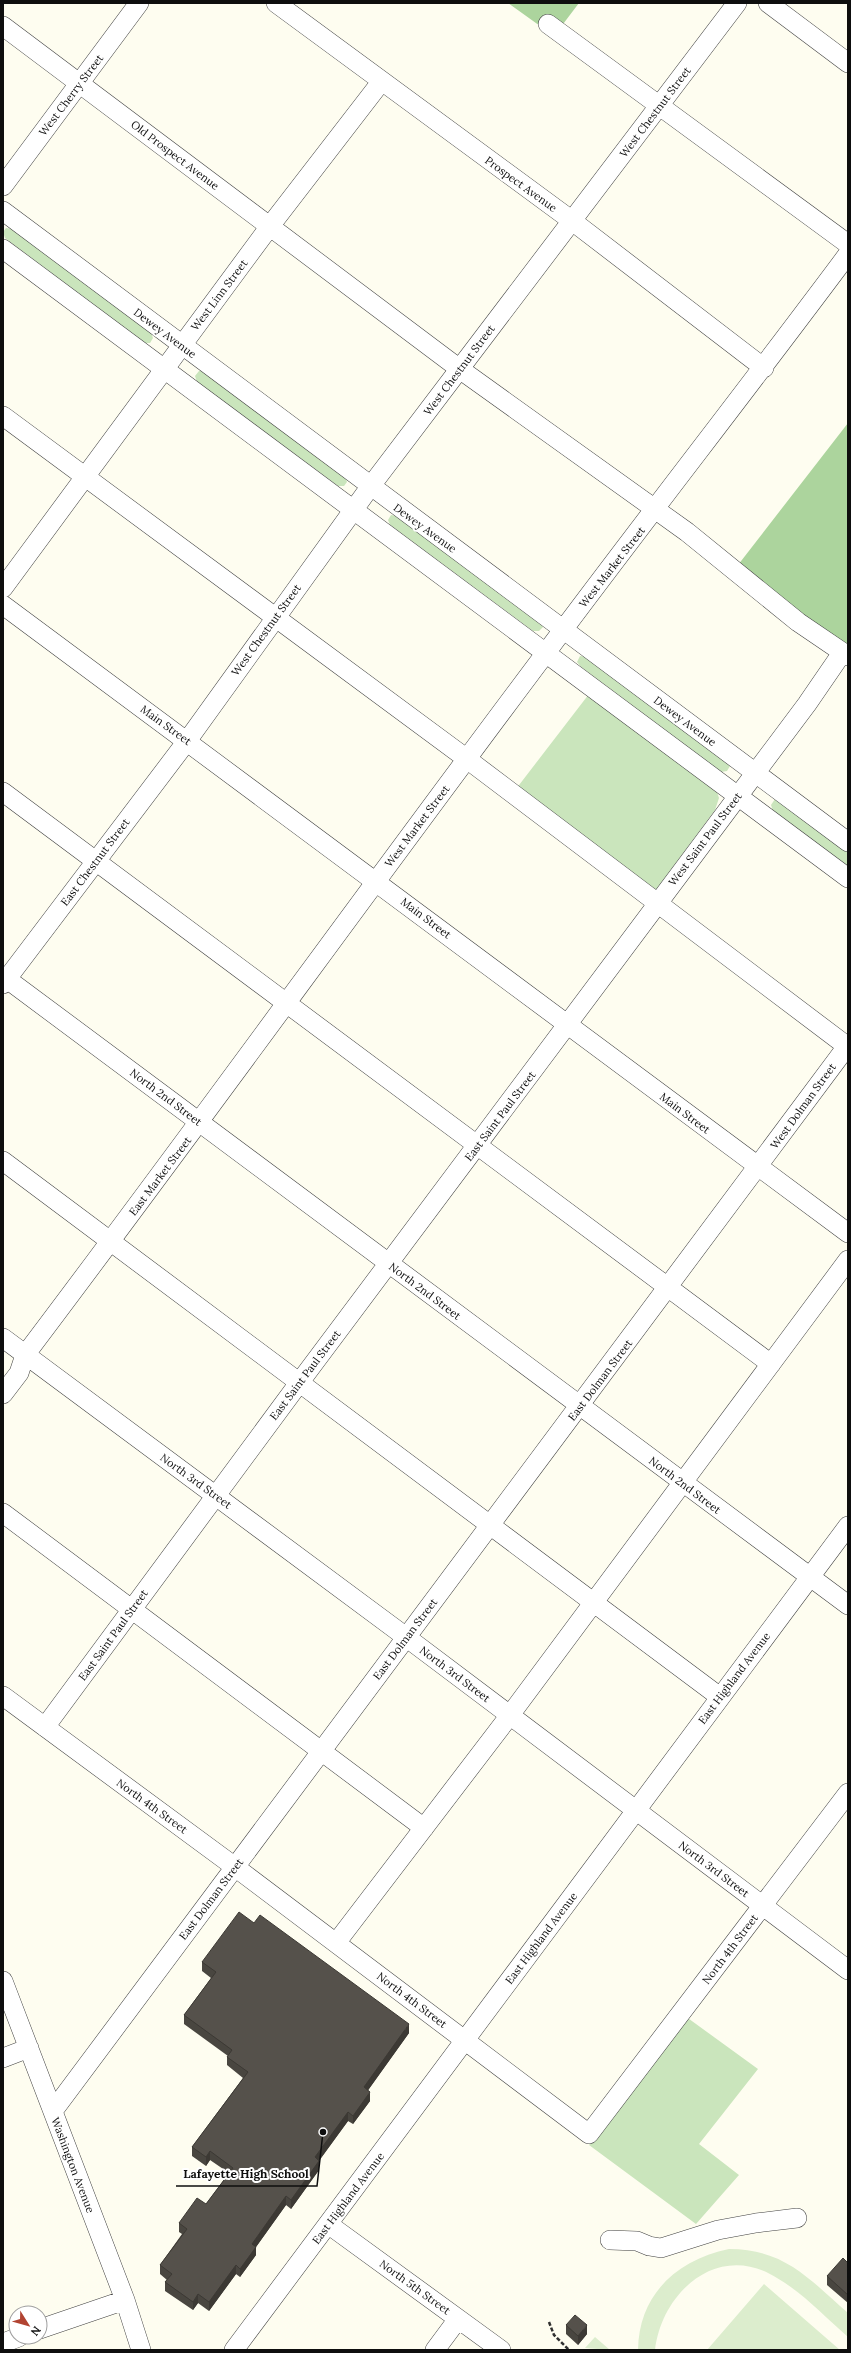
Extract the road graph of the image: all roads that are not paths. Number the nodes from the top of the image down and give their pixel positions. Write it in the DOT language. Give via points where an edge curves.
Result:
graph roads {
  1 [pos="139,3"];
  2 [pos="276,3"];
  3 [pos="737,3"];
  4 [pos="768,3"];
  5 [pos="548,24"];
  6 [pos="3,26"];
  7 [pos="848,63"];
  8 [pos="381,82"];
  9 [pos="80,83"];
  10 [pos="660,105"];
  11 [pos="3,186"];
  12 [pos="3,211"];
  13 [pos="571,220"];
  14 [pos="270,226"];
  15 [pos="848,244"];
  16 [pos="3,249"];
  17 [pos="848,254"];
  18 [pos="182,346"];
  19 [pos="165,368"];
  20 [pos="764,368"];
  21 [pos="460,370"];
  22 [pos="3,416"];
  23 [pos="85,477"];
  24 [pos="370,487"];
  25 [pos="353,510"];
  26 [pos="655,510"];
  27 [pos="3,588"];
  28 [pos="3,605"];
  29 [pos="274,618"];
  30 [pos="563,630"];
  31 [pos="546,653"];
  32 [pos="845,655"];
  33 [pos="187,741"];
  34 [pos="467,759"];
  35 [pos="755,773"];
  36 [pos="3,792"];
  37 [pos="737,796"];
  38 [pos="848,842"];
  39 [pos="95,862"];
  40 [pos="848,878"];
  41 [pos="376,881"];
  42 [pos="657,903"];
  43 [pos="4,980"];
  44 [pos="287,1005"];
  45 [pos="567,1024"];
  46 [pos="848,1046"];
  47 [pos="200,1123"];
  48 [pos="477,1146"];
  49 [pos="3,1161"];
  50 [pos="758,1167"];
  51 [pos="848,1233"];
  52 [pos="110,1242"];
  53 [pos="848,1260"];
  54 [pos="388,1264"];
  55 [pos="668,1288"];
  56 [pos="3,1338"];
  57 [pos="25,1355"];
  58 [pos="771,1364"];
  59 [pos="299,1383"];
  60 [pos="3,1394"];
  61 [pos="580,1406"];
  62 [pos="681,1482"];
  63 [pos="215,1495"];
  64 [pos="3,1513"];
  65 [pos="491,1524"];
  66 [pos="848,1526"];
  67 [pos="810,1576"];
  68 [pos="593,1602"];
  69 [pos="848,1605"];
  70 [pos="132,1609"];
  71 [pos="406,1637"];
  72 [pos="3,1696"];
  73 [pos="720,1697"];
  74 [pos="510,1715"];
  75 [pos="45,1727"];
  76 [pos="321,1752"];
  77 [pos="848,1793"];
  78 [pos="636,1810"];
  79 [pos="424,1828"];
  80 [pos="235,1867"];
  81 [pos="763,1906"];
  82 [pos="336,1943"];
  83 [pos="848,1970"];
  84 [pos="3,1981"];
  85 [pos="466,2040"];
  86 [pos="29,2048"];
  87 [pos="3,2058"];
  88 [pos="53,2111"];
  89 [pos="797,2218"];
  90 [pos="328,2224"];
  91 [pos="610,2240"];
  92 [pos="125,2300"];
  93 [pos="458,2319"];
  94 [pos="48,2326"];
  95 [pos="141,2350"];
  96 [pos="234,2350"];
  97 [pos="435,2350"];
  98 [pos="501,2350"];
  1 -- 9 [label="street, West Cherry Street"];
  2 -- 8 [label="street, Prospect Avenue"];
  3 -- 10 [label="street, West Chestnut Street"];
  4 -- 7 [label="street"];
  5 -- 10 [label="street"];
  6 -- 9 [label="street, Old Prospect Avenue"];
  8 -- 13 [label="street, Prospect Avenue"];
  8 -- 14 [label="street, West Linn Street"];
  9 -- 11 [label="street, West Cherry Street"];
  9 -- 14 [label="street, Old Prospect Avenue"];
  10 -- 13 [label="street, West Chestnut Street"];
  10 -- 15 [label="street"];
  12 -- 18 [label="street, Dewey Avenue"];
  13 -- 20 [label="street, Prospect Avenue"];
  13 -- 21 [label="street, West Chestnut Street"];
  14 -- 18 [label="street, West Linn Street"];
  14 -- 21 [label="street, Old Prospect Avenue"];
  16 -- 19 [label="street"];
  17 -- 20 [label="street, West Market Street"];
  18 -- 19 [label="street, West Linn Street"];
  18 -- 24 [label="street, Dewey Avenue"];
  19 -- 23 [label="street, West Linn Street"];
  19 -- 25 [label="street"];
  20 -- 26 [label="street, West Market Street"];
  21 -- 24 [label="street, West Chestnut Street"];
  21 -- 26 [label="street, Old Prospect Avenue"];
  22 -- 23 [label="street"];
  23 -- 27 [label="street, West Linn Street"];
  23 -- 29 [label="street"];
  24 -- 25 [label="street, West Chestnut Street"];
  24 -- 30 [label="street, Dewey Avenue"];
  25 -- 29 [label="street, West Chestnut Street"];
  25 -- 31 [label="street"];
  26 -- 30 [label="street, West Market Street"];
  26 -- 32 [label="street, Old Prospect Avenue" via="687,532 798,622"];
  28 -- 33 [label="street, Main Street"];
  29 -- 33 [label="street, West Chestnut Street"];
  29 -- 34 [label="street"];
  30 -- 31 [label="street, West Market Street"];
  30 -- 35 [label="street, Dewey Avenue"];
  31 -- 34 [label="street, West Market Street"];
  31 -- 37 [label="street"];
  32 -- 35 [label="street, West Saint Paul Street"];
  33 -- 39 [label="street, East Chestnut Street"];
  33 -- 41 [label="street, Main Street"];
  34 -- 41 [label="street, West Market Street"];
  34 -- 42 [label="street"];
  35 -- 37 [label="street, West Saint Paul Street"];
  35 -- 38 [label="street, Dewey Avenue"];
  36 -- 39 [label="street"];
  37 -- 40 [label="street"];
  37 -- 42 [label="street, West Saint Paul Street"];
  39 -- 43 [label="street, East Chestnut Street"];
  39 -- 44 [label="street"];
  41 -- 44 [label="street, East Market Street"];
  41 -- 45 [label="street, Main Street"];
  42 -- 45 [label="street, West Saint Paul Street"];
  42 -- 46 [label="street"];
  43 -- 47 [label="street, North 2nd Street"];
  44 -- 47 [label="street, East Market Street"];
  44 -- 48 [label="street"];
  45 -- 48 [label="street, East Saint Paul Street"];
  45 -- 50 [label="street, Main Street"];
  46 -- 50 [label="street, West Dolman Street"];
  47 -- 52 [label="street, East Market Street"];
  47 -- 54 [label="street, North 2nd Street"];
  48 -- 54 [label="street, East Saint Paul Street"];
  48 -- 55 [label="street"];
  49 -- 52 [label="street"];
  50 -- 51 [label="street, Main Street"];
  50 -- 55 [label="street, East Dolman Street"];
  52 -- 57 [label="street, East Market Street"];
  52 -- 59 [label="street"];
  53 -- 58 [label="street"];
  54 -- 59 [label="street, East Saint Paul Street"];
  54 -- 61 [label="street, North 2nd Street"];
  55 -- 58 [label="street"];
  55 -- 61 [label="street, East Dolman Street"];
  56 -- 57 [label="street, North 3rd Street"];
  57 -- 60 [label="street, East Market Street" via="19,1373"];
  57 -- 63 [label="street, North 3rd Street"];
  58 -- 62 [label="street"];
  59 -- 63 [label="street, East Saint Paul Street"];
  59 -- 65 [label="street"];
  61 -- 62 [label="street, North 2nd Street"];
  61 -- 65 [label="street, East Dolman Street"];
  62 -- 67 [label="street, North 2nd Street"];
  62 -- 68 [label="street"];
  63 -- 70 [label="street, East Saint Paul Street"];
  63 -- 71 [label="street, North 3rd Street"];
  64 -- 70 [label="street"];
  65 -- 68 [label="street"];
  65 -- 71 [label="street, East Dolman Street"];
  66 -- 67 [label="street, East Highland Avenue"];
  67 -- 69 [label="street, North 2nd Street"];
  67 -- 73 [label="street, East Highland Avenue"];
  68 -- 73 [label="street"];
  68 -- 74 [label="street"];
  70 -- 75 [label="street, East Saint Paul Street"];
  70 -- 76 [label="street"];
  71 -- 74 [label="street, North 3rd Street"];
  71 -- 76 [label="street, East Dolman Street"];
  72 -- 75 [label="street, North 4th Street"];
  73 -- 78 [label="street, East Highland Avenue"];
  74 -- 78 [label="street, North 3rd Street"];
  74 -- 79 [label="street"];
  75 -- 80 [label="street, North 4th Street"];
  76 -- 79 [label="street"];
  76 -- 80 [label="street, East Dolman Street"];
  77 -- 81 [label="street"];
  78 -- 81 [label="street, North 3rd Street"];
  78 -- 85 [label="street, East Highland Avenue"];
  79 -- 82 [label="street"];
  80 -- 82 [label="street, North 4th Street"];
  80 -- 88 [label="street, East Dolman Street"];
  81 -- 83 [label="street, North 3rd Street"];
  81 -- 85 [label="street, North 4th Street" via="589,2134"];
  82 -- 85 [label="street, North 4th Street"];
  84 -- 86 [label="street, Washington Avenue"];
  85 -- 90 [label="street, East Highland Avenue"];
  86 -- 87 [label="street"];
  86 -- 88 [label="street, Washington Avenue"];
  88 -- 92 [label="street, Washington Avenue"];
  89 -- 91 [label="street" via="718,2230 662,2248 637,2241"];
  90 -- 93 [label="street, North 5th Street"];
  90 -- 96 [label="street, East Highland Avenue"];
  92 -- 94 [label="street"];
  92 -- 95 [label="street, Washington Avenue"];
  93 -- 97 [label="street"];
  93 -- 98 [label="street, North 5th Street"];
}
